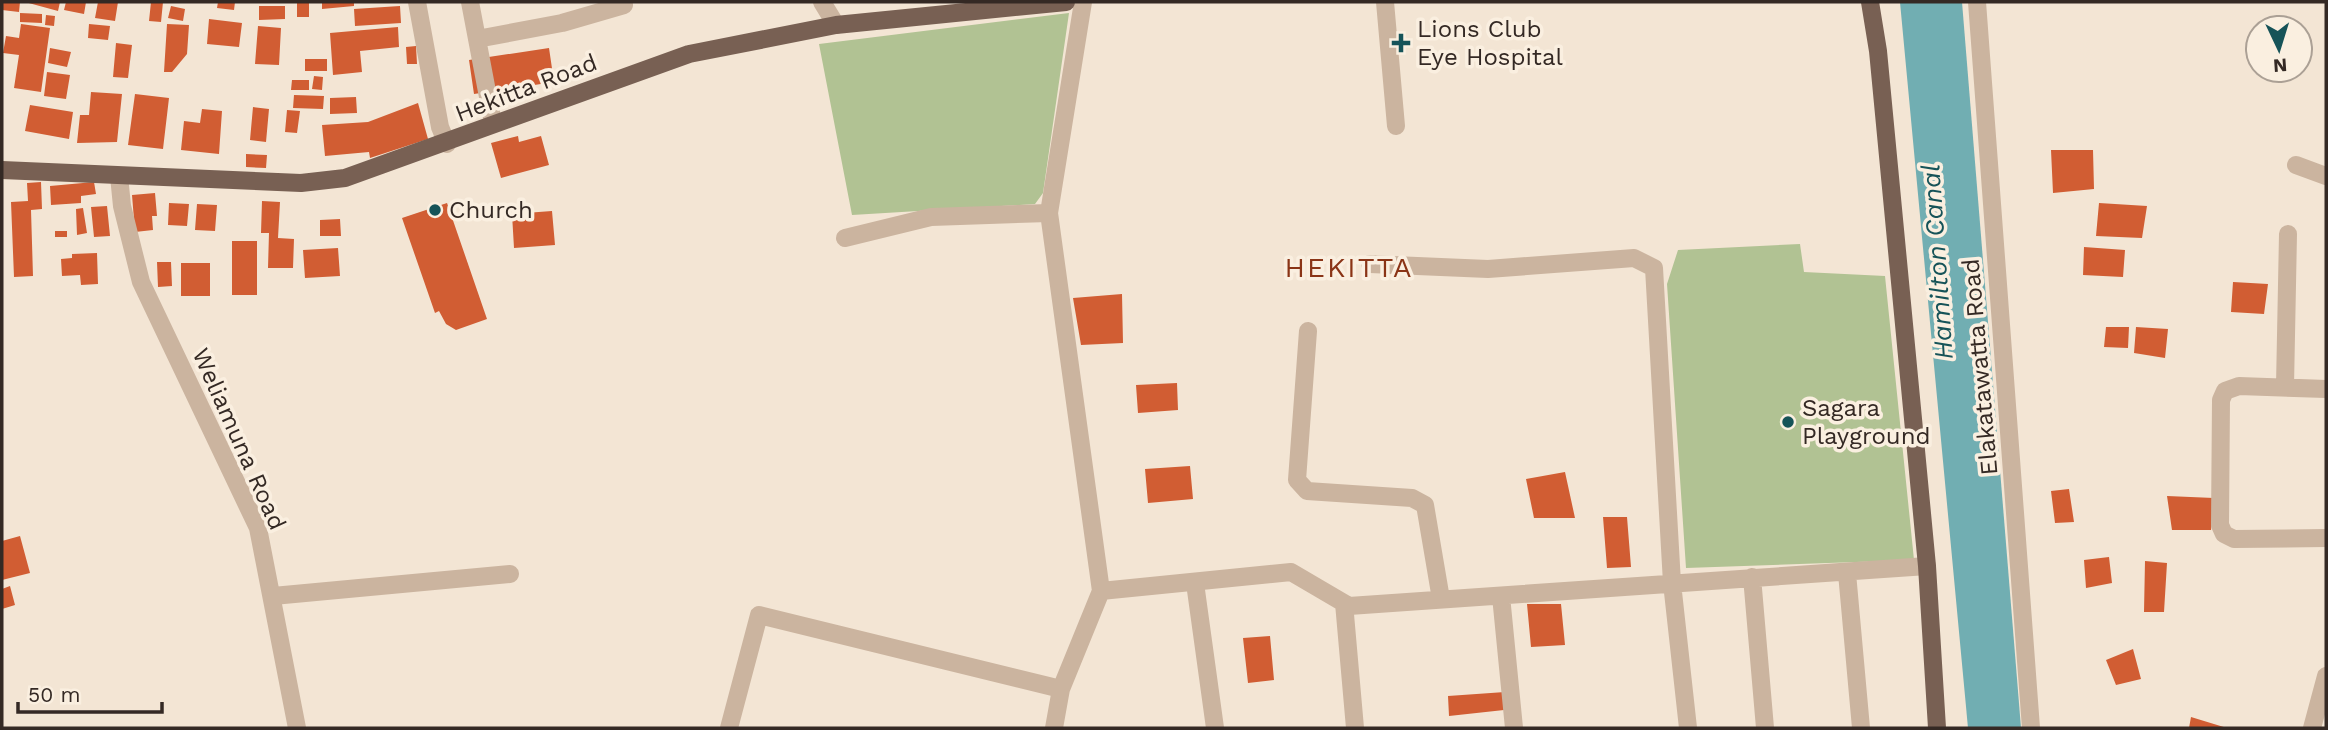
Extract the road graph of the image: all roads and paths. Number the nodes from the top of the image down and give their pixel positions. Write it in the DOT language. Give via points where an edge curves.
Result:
graph roads {
  1 [pos="417,2"];
  2 [pos="470,2"];
  3 [pos="822,2"];
  4 [pos="1066,2"];
  5 [pos="1083,2"];
  6 [pos="1385,2"];
  7 [pos="1870,2"];
  8 [pos="1977,2"];
  9 [pos="624,5"];
  10 [pos="836,25"];
  11 [pos="477,39"];
  12 [pos="493,123"];
  13 [pos="1396,126"];
  14 [pos="447,144"];
  15 [pos="2296,165"];
  16 [pos="2,170"];
  17 [pos="119,176"];
  18 [pos="2326,176"];
  19 [pos="1049,213"];
  20 [pos="2288,234"];
  21 [pos="845,238"];
  22 [pos="1370,264"];
  23 [pos="1308,331"];
  24 [pos="2285,386"];
  25 [pos="2326,389"];
  26 [pos="2326,538"];
  27 [pos="1927,566"];
  28 [pos="1847,573"];
  29 [pos="510,574"];
  30 [pos="1752,577"];
  31 [pos="1195,583"];
  32 [pos="1672,583"];
  33 [pos="1101,591"];
  34 [pos="273,596"];
  35 [pos="1501,596"];
  36 [pos="1441,599"];
  37 [pos="1344,603"];
  38 [pos="2326,676"];
  39 [pos="1061,689"];
  40 [pos="297,728"];
  41 [pos="729,728"];
  42 [pos="1054,728"];
  43 [pos="1215,728"];
  44 [pos="1355,728"];
  45 [pos="1514,728"];
  46 [pos="1688,728"];
  47 [pos="1766,728"];
  48 [pos="1861,728"];
  49 [pos="1937,728"];
  50 [pos="2031,728"];
  51 [pos="2312,728"];
  1 -- 14 [label="street"];
  2 -- 11 [label="street"];
  3 -- 10 [label="street"];
  4 -- 10 [label="main road, Hekitta Road"];
  5 -- 19 [label="street"];
  6 -- 13 [label="street"];
  7 -- 27 [label="main road"];
  8 -- 50 [label="street, Elakatawatta Road"];
  9 -- 11 [label="street" via="562,23"];
  10 -- 12 [label="main road, Hekitta Road" via="690,54"];
  11 -- 12 [label="street"];
  12 -- 14 [label="main road, Hekitta Road"];
  14 -- 17 [label="main road, Hekitta Road" via="345,178 312,182"];
  15 -- 18 [label="street"];
  16 -- 17 [label="main road, Hekitta Road"];
  17 -- 34 [label="street, Weliamuna Road" via="141,282 258,528"];
  19 -- 21 [label="street" via="931,217"];
  19 -- 33 [label="street"];
  20 -- 24 [label="street"];
  22 -- 32 [label="street" via="1488,269 1634,258 1654,268"];
  23 -- 36 [label="street" via="1297,480 1307,491 1412,498 1424,505"];
  24 -- 25 [label="street"];
  24 -- 26 [label="street" via="2231,387 2223,395 2220,525 2224,534 2234,539"];
  27 -- 28 [label="street"];
  27 -- 49 [label="main road"];
  28 -- 30 [label="street"];
  28 -- 48 [label="street"];
  29 -- 34 [label="street"];
  30 -- 32 [label="street"];
  30 -- 47 [label="street"];
  31 -- 33 [label="street"];
  31 -- 37 [label="street" via="1291,572"];
  31 -- 43 [label="street"];
  32 -- 35 [label="street"];
  32 -- 46 [label="street"];
  33 -- 39 [label="street"];
  34 -- 40 [label="street, Weliamuna Road"];
  35 -- 36 [label="street"];
  35 -- 45 [label="street"];
  36 -- 37 [label="street"];
  37 -- 44 [label="street"];
  38 -- 51 [label="street"];
  39 -- 41 [label="street" via="759,615"];
  39 -- 42 [label="street"];
}
